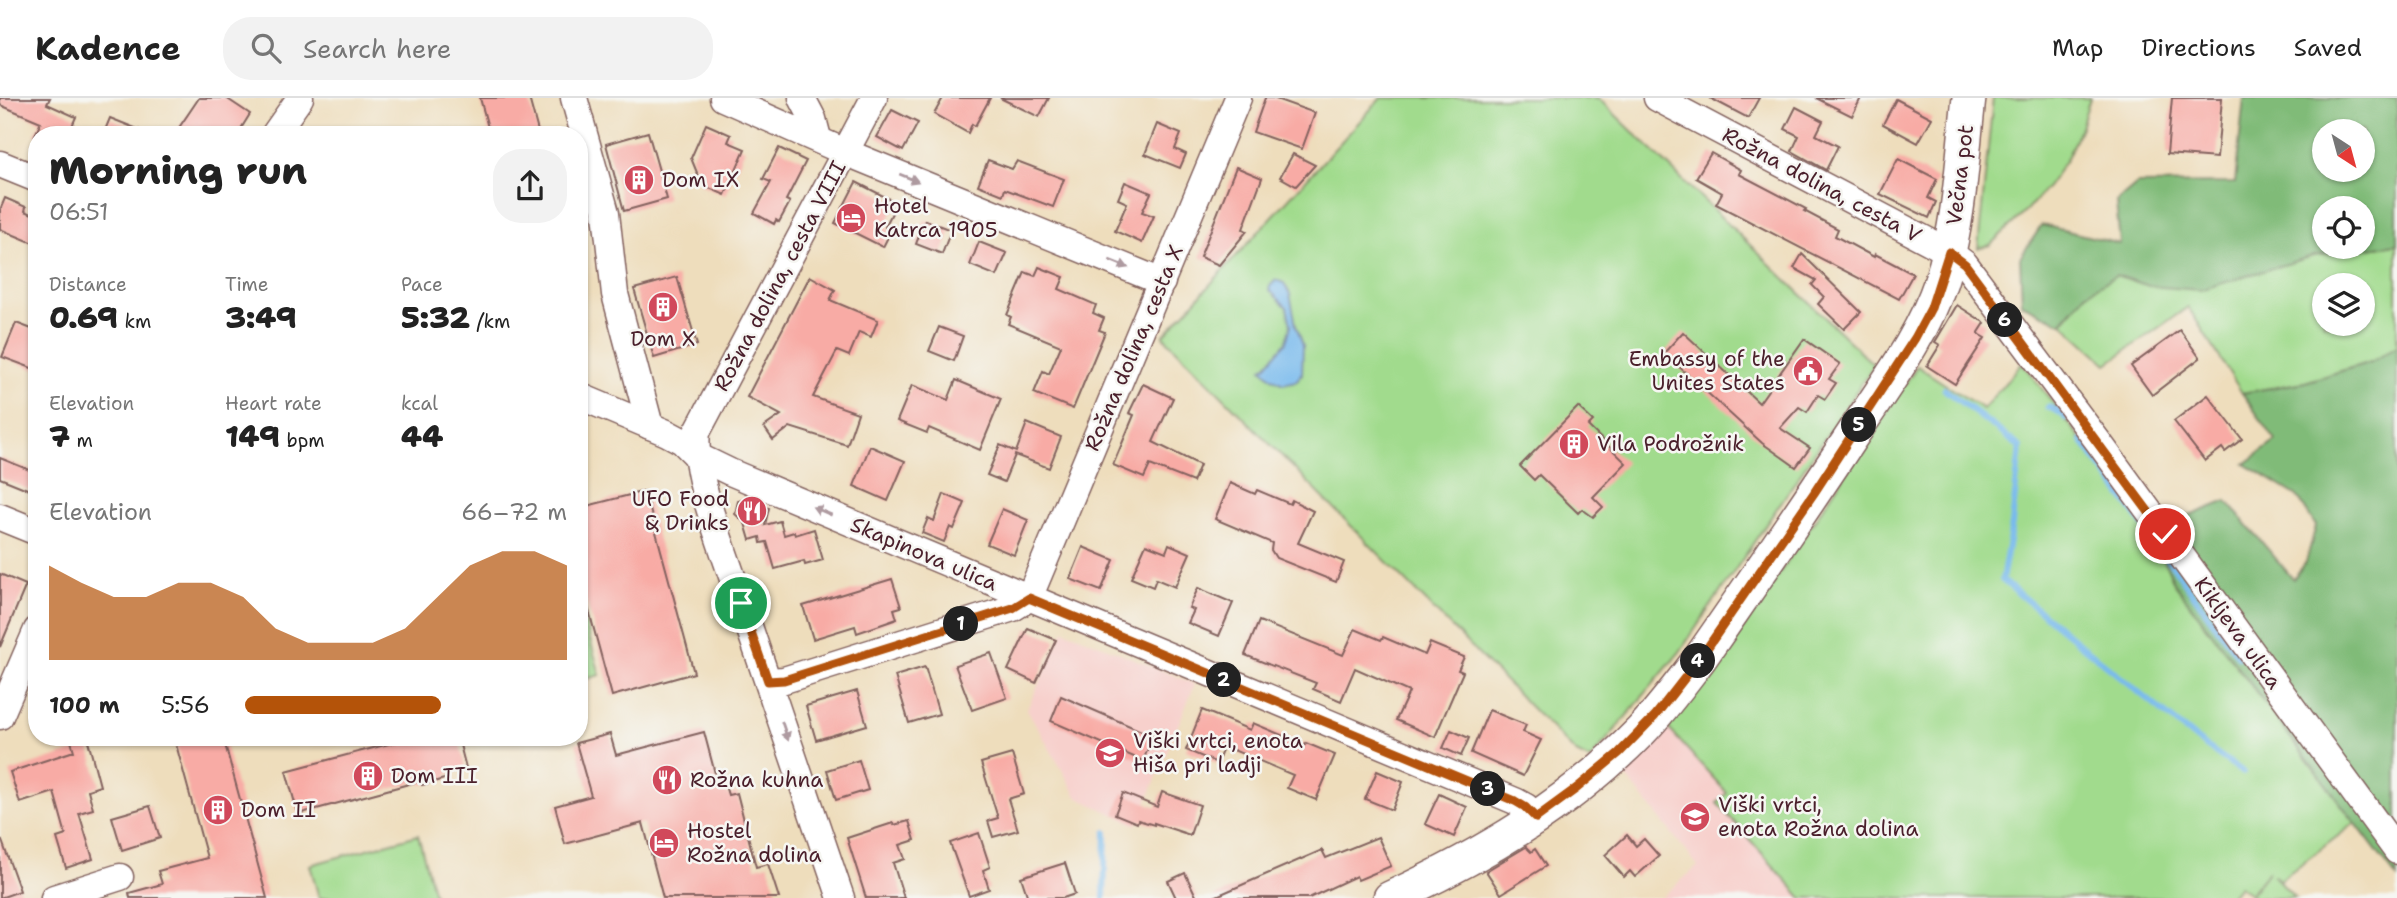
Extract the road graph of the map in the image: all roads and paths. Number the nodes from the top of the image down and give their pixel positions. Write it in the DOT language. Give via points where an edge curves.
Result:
graph roads {
  1 [pos="300,98"];
  2 [pos="574,98"];
  3 [pos="723,98"];
  4 [pos="802,98"];
  5 [pos="874,98"];
  6 [pos="1238,98"];
  7 [pos="1657,98"];
  8 [pos="1969,98"];
  9 [pos="280,126"];
  10 [pos="582,126"];
  11 [pos="818,138"];
  12 [pos="588,148"];
  13 [pos="845,152"];
  14 [pos="0,164"];
  15 [pos="28,175"];
  16 [pos="1949,252"];
  17 [pos="1162,282"];
  18 [pos="588,400"];
  19 [pos="650,426"];
  20 [pos="697,456"];
  21 [pos="0,517"];
  22 [pos="28,528"];
  23 [pos="1029,598"];
  24 [pos="28,650"];
  25 [pos="768,681"];
  26 [pos="0,716"];
  27 [pos="1536,818"];
  28 [pos="2397,851"];
  29 [pos="120,877"];
  30 [pos="54,898"];
  31 [pos="841,898"];
  32 [pos="1390,898"];
  1 -- 9 [label="street"];
  2 -- 10 [label="street"];
  3 -- 11 [label="street"];
  4 -- 11 [label="street"];
  5 -- 13 [label="street, Rožna dolina, cesta VIII"];
  6 -- 17 [label="street, Rožna dolina, cesta X"];
  7 -- 16 [label="street, Rožna dolina, cesta V"];
  8 -- 16 [label="main road, Večna pot"];
  11 -- 13 [label="street"];
  12 -- 19 [label="street" via="606,213 615,294"];
  13 -- 17 [label="street, one-way"];
  13 -- 20 [label="street, Rožna dolina, cesta VIII" via="696,432"];
  14 -- 15 [label="street"];
  16 -- 27 [label="main road, Večna pot" via="1931,308 1915,338 1701,657 1619,753"];
  16 -- 28 [label="street, Kikljeva ulica" via="1965,264 2100,444"];
  17 -- 23 [label="street, Rožna dolina, cesta X"];
  18 -- 19 [label="street, Skapinova ulica"];
  19 -- 20 [label="street, Skapinova ulica" via="677,438"];
  23 -- 20 [label="street, Skapinova ulica, one-way"];
  20 -- 25 [label="street"];
  21 -- 22 [label="street"];
  23 -- 25 [label="street" via="1013,608 784,680"];
  23 -- 27 [label="street, Skapinova ulica" via="1515,801"];
  24 -- 26 [label="street"];
  25 -- 31 [label="street, one-way"];
  27 -- 32 [label="main road, Večna pot"];
  29 -- 30 [label="street"];
}
